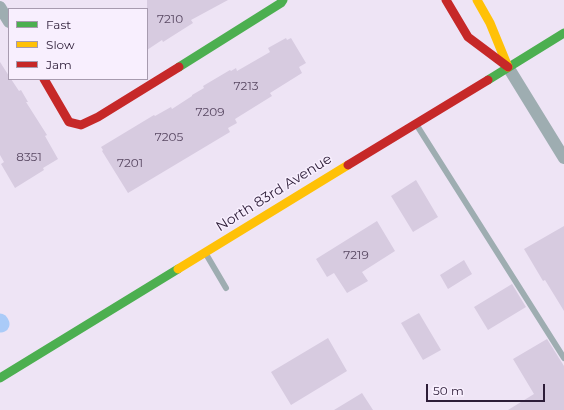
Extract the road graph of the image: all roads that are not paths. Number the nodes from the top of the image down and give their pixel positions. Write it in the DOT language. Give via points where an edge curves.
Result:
graph roads {
  1 [pos="283,0"];
  2 [pos="446,0"];
  3 [pos="477,0"];
  4 [pos="0,7"];
  5 [pos="8,20"];
  6 [pos="564,33"];
  7 [pos="508,67"];
  8 [pos="45,80"];
  9 [pos="416,123"];
  10 [pos="564,158"];
  11 [pos="205,252"];
  12 [pos="226,288"];
  13 [pos="564,358"];
  14 [pos="0,378"];
  1 -- 8 [label="main road" via="105,113 81,125 70,122"];
  2 -- 7 [label="main road" via="468,37"];
  3 -- 7 [label="main road" via="490,23"];
  4 -- 5 [label="street"];
  6 -- 7 [label="main road, North 83rd Avenue"];
  7 -- 9 [label="main road, North 83rd Avenue"];
  7 -- 10 [label="street"];
  9 -- 11 [label="main road, North 83rd Avenue"];
  9 -- 13 [label="lane"];
  11 -- 12 [label="lane"];
  11 -- 14 [label="main road, North 83rd Avenue"];
}
